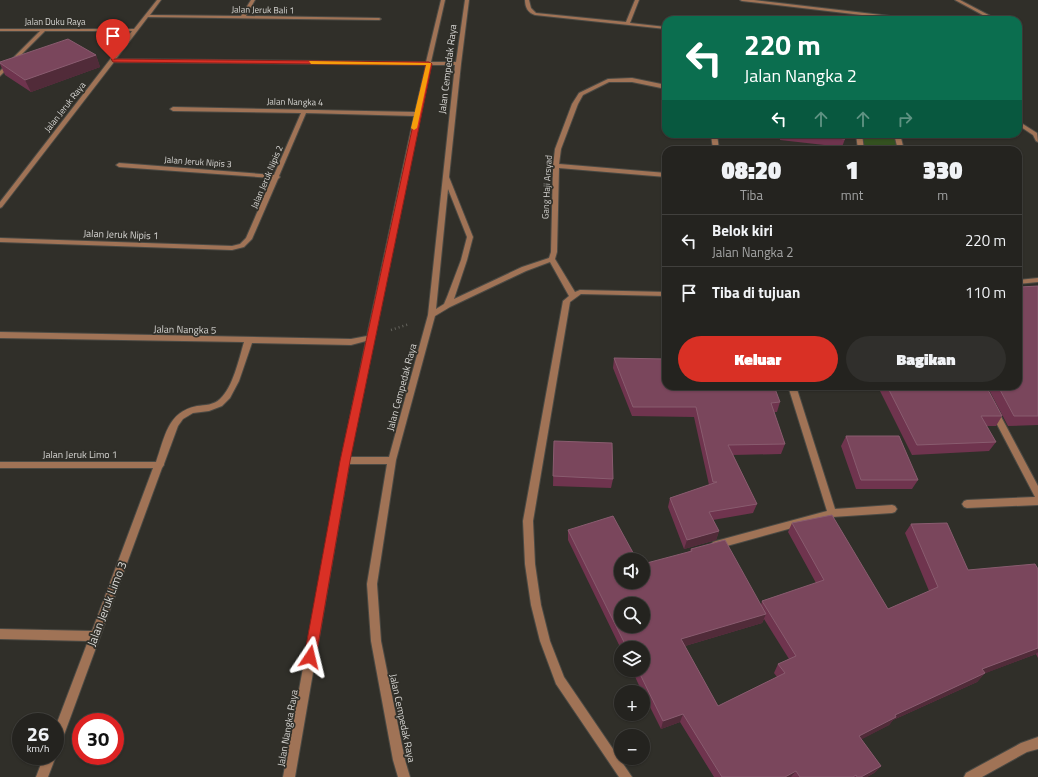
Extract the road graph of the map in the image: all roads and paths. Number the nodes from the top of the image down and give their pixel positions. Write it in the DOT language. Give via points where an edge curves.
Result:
graph roads {
  1 [pos="159,0"];
  2 [pos="253,0"];
  3 [pos="443,0"];
  4 [pos="467,0"];
  5 [pos="527,0"];
  6 [pos="637,0"];
  7 [pos="742,0"];
  8 [pos="956,0"];
  9 [pos="762,1"];
  10 [pos="848,12"];
  11 [pos="147,16"];
  12 [pos="847,16"];
  13 [pos="877,16"];
  14 [pos="988,16"];
  15 [pos="242,18"];
  16 [pos="379,19"];
  17 [pos="628,23"];
  18 [pos="662,27"];
  19 [pos="0,30"];
  20 [pos="44,30"];
  21 [pos="135,30"];
  22 [pos="113,60"];
  23 [pos="429,64"];
  24 [pos="458,64"];
  25 [pos="0,74"];
  26 [pos="662,85"];
  27 [pos="173,109"];
  28 [pos="304,112"];
  29 [pos="417,114"];
  30 [pos="1022,125"];
  31 [pos="1022,132"];
  32 [pos="1036,134"];
  33 [pos="1038,140"];
  34 [pos="118,165"];
  35 [pos="556,166"];
  36 [pos="446,175"];
  37 [pos="662,175"];
  38 [pos="277,177"];
  39 [pos="0,206"];
  40 [pos="0,240"];
  41 [pos="242,246"];
  42 [pos="552,259"];
  43 [pos="1038,280"];
  44 [pos="1022,282"];
  45 [pos="662,294"];
  46 [pos="573,296"];
  47 [pos="446,305"];
  48 [pos="432,315"];
  49 [pos="0,335"];
  50 [pos="370,338"];
  51 [pos="249,340"];
  52 [pos="793,390"];
  53 [pos="991,406"];
  54 [pos="392,460"];
  55 [pos="345,461"];
  56 [pos="0,465"];
  57 [pos="160,465"];
  58 [pos="1038,495"];
  59 [pos="1038,501"];
  60 [pos="967,504"];
  61 [pos="892,508"];
  62 [pos="832,513"];
  63 [pos="706,548"];
  64 [pos="0,634"];
  65 [pos="95,636"];
  66 [pos="64,719"];
  67 [pos="1038,743"];
  68 [pos="47,765"];
  69 [pos="42,777"];
  70 [pos="288,777"];
  71 [pos="404,777"];
  72 [pos="626,777"];
  73 [pos="970,777"];
  1 -- 11 [label="street, Jalan Jeruk Raya"];
  2 -- 15 [label="street"];
  3 -- 23 [label="street, Jalan Nangka Raya"];
  4 -- 24 [label="street, Jalan Cempedak Raya"];
  5 -- 17 [label="street" via="532,12 536,14"];
  6 -- 17 [label="street"];
  7 -- 9 [label="street"];
  8 -- 14 [label="street"];
  9 -- 10 [label="street"];
  10 -- 12 [label="street"];
  10 -- 13 [label="street"];
  11 -- 15 [label="street, Jalan Jeruk Bali 1"];
  11 -- 21 [label="street, Jalan Jeruk Raya"];
  15 -- 16 [label="street, Jalan Jeruk Bali 1"];
  17 -- 18 [label="street"];
  19 -- 20 [label="street, Jalan Duku Raya"];
  20 -- 21 [label="street, Jalan Duku Raya"];
  20 -- 25 [label="street"];
  21 -- 22 [label="street, Jalan Jeruk Raya"];
  22 -- 23 [label="street"];
  22 -- 39 [label="street, Jalan Jeruk Raya"];
  23 -- 24 [label="street"];
  23 -- 29 [label="street, Jalan Nangka Raya"];
  24 -- 36 [label="street, Jalan Cempedak Raya"];
  26 -- 35 [label="street, Gang Haji Arsyad" via="615,80 581,94 558,149"];
  27 -- 28 [label="street, Jalan Nangka 4"];
  28 -- 29 [label="street, Jalan Nangka 4"];
  28 -- 38 [label="street, Jalan Jeruk Nipis 2"];
  29 -- 50 [label="street, Jalan Nangka Raya"];
  30 -- 32 [label="street"];
  31 -- 32 [label="street"];
  32 -- 33 [label="street"];
  34 -- 38 [label="street, Jalan Jeruk Nipis 3"];
  35 -- 37 [label="street"];
  35 -- 42 [label="street, Gang Haji Arsyad"];
  36 -- 47 [label="street" via="470,237 451,297"];
  36 -- 48 [label="street, Jalan Cempedak Raya"];
  38 -- 41 [label="street, Jalan Jeruk Nipis 2" via="249,239"];
  40 -- 41 [label="street, Jalan Jeruk Nipis 1" via="232,248"];
  42 -- 46 [label="street"];
  42 -- 47 [label="street"];
  43 -- 44 [label="street"];
  45 -- 46 [label="street" via="580,292"];
  46 -- 72 [label="street" via="567,302 528,521 530,564 545,641 560,680"];
  47 -- 48 [label="street"];
  48 -- 50 [label="path"];
  48 -- 54 [label="street, Jalan Cempedak Raya"];
  49 -- 51 [label="street, Jalan Nangka 5"];
  50 -- 51 [label="street, Jalan Nangka 5" via="351,342"];
  50 -- 55 [label="street, Jalan Nangka Raya"];
  51 -- 57 [label="street, Jalan Jeruk Limo 3" via="223,401 182,415 174,424"];
  52 -- 62 [label="street"];
  53 -- 58 [label="street"];
  54 -- 55 [label="street"];
  54 -- 71 [label="street, Jalan Cempedak Raya" via="372,584 376,641"];
  55 -- 70 [label="street, Jalan Nangka Raya"];
  56 -- 57 [label="street, Jalan Jeruk Limo 1"];
  57 -- 65 [label="street, Jalan Jeruk Limo 3"];
  59 -- 60 [label="street"];
  61 -- 62 [label="street"];
  62 -- 63 [label="street"];
  64 -- 65 [label="street"];
  65 -- 66 [label="street, Jalan Jeruk Limo 3"];
  67 -- 73 [label="street" via="1025,747"];
  68 -- 69 [label="street"];
}
